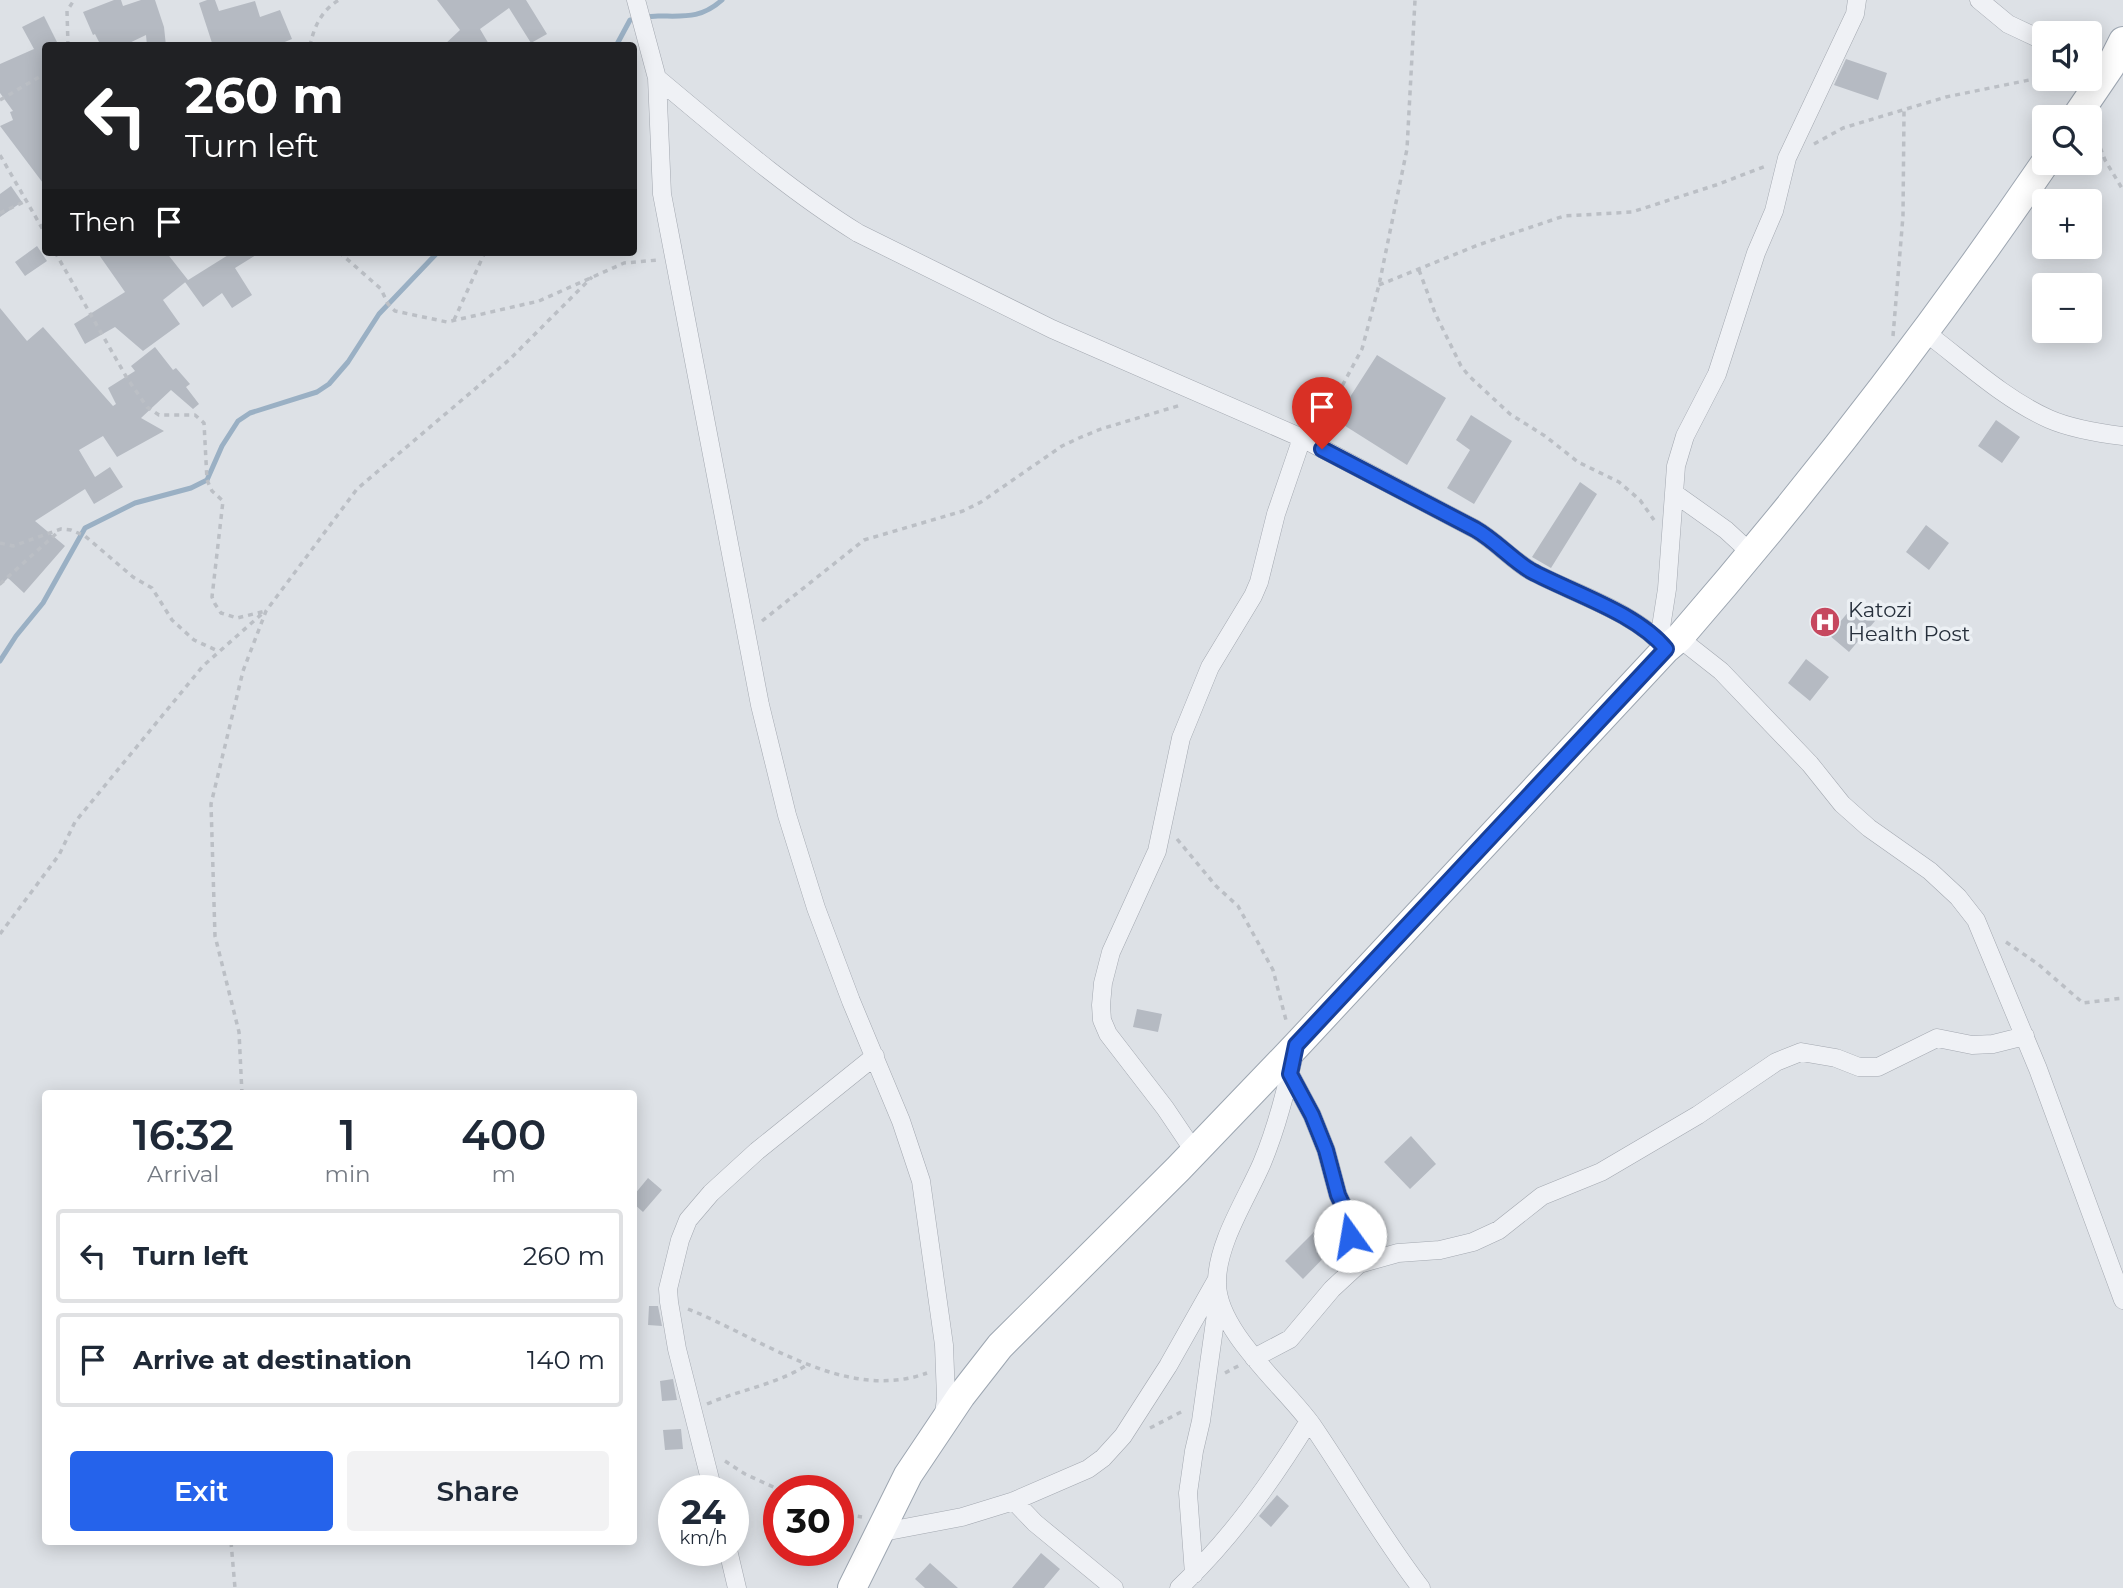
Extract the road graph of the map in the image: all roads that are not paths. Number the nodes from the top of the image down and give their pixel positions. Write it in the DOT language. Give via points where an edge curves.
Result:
graph roads {
  1 [pos="1857,0"];
  2 [pos="1979,0"];
  3 [pos="637,2"];
  4 [pos="2032,35"];
  5 [pos="2123,41"];
  6 [pos="2106,66"];
  7 [pos="657,78"];
  8 [pos="2083,105"];
  9 [pos="2037,175"];
  10 [pos="1926,332"];
  11 [pos="2123,436"];
  12 [pos="1302,438"];
  13 [pos="1674,493"];
  14 [pos="1752,554"];
  15 [pos="1668,642"];
  16 [pos="2025,1036"];
  17 [pos="1296,1045"];
  18 [pos="875,1056"];
  19 [pos="1290,1074"];
  20 [pos="1194,1151"];
  21 [pos="1347,1273"];
  22 [pos="1216,1281"];
  23 [pos="1218,1300"];
  24 [pos="2123,1300"];
  25 [pos="1254,1358"];
  26 [pos="1309,1421"];
  27 [pos="942,1427"];
  28 [pos="709,1475"];
  29 [pos="1014,1501"];
  30 [pos="878,1533"];
  31 [pos="732,1566"];
  32 [pos="1194,1574"];
  33 [pos="737,1588"];
  34 [pos="852,1588"];
  35 [pos="1114,1588"];
  36 [pos="1179,1588"];
  37 [pos="1422,1588"];
  1 -- 13 [label="street" via="1855,14 1787,158 1774,211 1717,374 1685,436"];
  2 -- 4 [label="street" via="2008,24"];
  3 -- 7 [label="street"];
  5 -- 6 [label="main road"];
  6 -- 8 [label="main road"];
  7 -- 12 [label="street" via="859,233 1052,329"];
  7 -- 18 [label="street" via="662,194 760,705 816,908"];
  9 -- 10 [label="main road"];
  10 -- 11 [label="street" via="2051,420"];
  10 -- 14 [label="main road"];
  12 -- 15 [label="street" via="1475,529 1528,569"];
  12 -- 20 [label="street" via="1253,596 1210,667 1181,738 1157,851 1111,952 1103,983 1102,1020 1108,1034"];
  13 -- 14 [label="street"];
  13 -- 15 [label="street"];
  14 -- 15 [label="main road"];
  15 -- 16 [label="street" via="1721,671 1842,804 1958,897 1976,920"];
  15 -- 17 [label="main road"];
  16 -- 21 [label="street" via="1972,1045 1937,1038 1878,1067 1859,1067 1801,1052 1767,1066 1698,1115 1601,1172 1542,1196 1490,1234 1440,1250 1398,1252 1359,1264"];
  16 -- 24 [label="street"];
  17 -- 19 [label="street"];
  17 -- 20 [label="main road"];
  18 -- 27 [label="street" via="921,1181 946,1365"];
  18 -- 28 [label="street" via="711,1193 688,1220 680,1240 668,1289 677,1349"];
  19 -- 21 [label="street" via="1312,1115 1347,1214"];
  19 -- 22 [label="street" via="1263,1161 1219,1261"];
  20 -- 27 [label="main road" via="1000,1346"];
  21 -- 25 [label="street" via="1290,1339"];
  22 -- 23 [label="street"];
  22 -- 29 [label="street" via="1168,1366 1123,1436 1103,1458"];
  23 -- 25 [label="street"];
  23 -- 32 [label="street" via="1188,1493"];
  25 -- 26 [label="street"];
  26 -- 32 [label="street" via="1255,1504"];
  26 -- 37 [label="street"];
  27 -- 30 [label="main road" via="908,1475"];
  29 -- 30 [label="street" via="962,1517"];
  29 -- 35 [label="street"];
  30 -- 34 [label="main road"];
  31 -- 33 [label="street"];
  32 -- 36 [label="street"];
}
